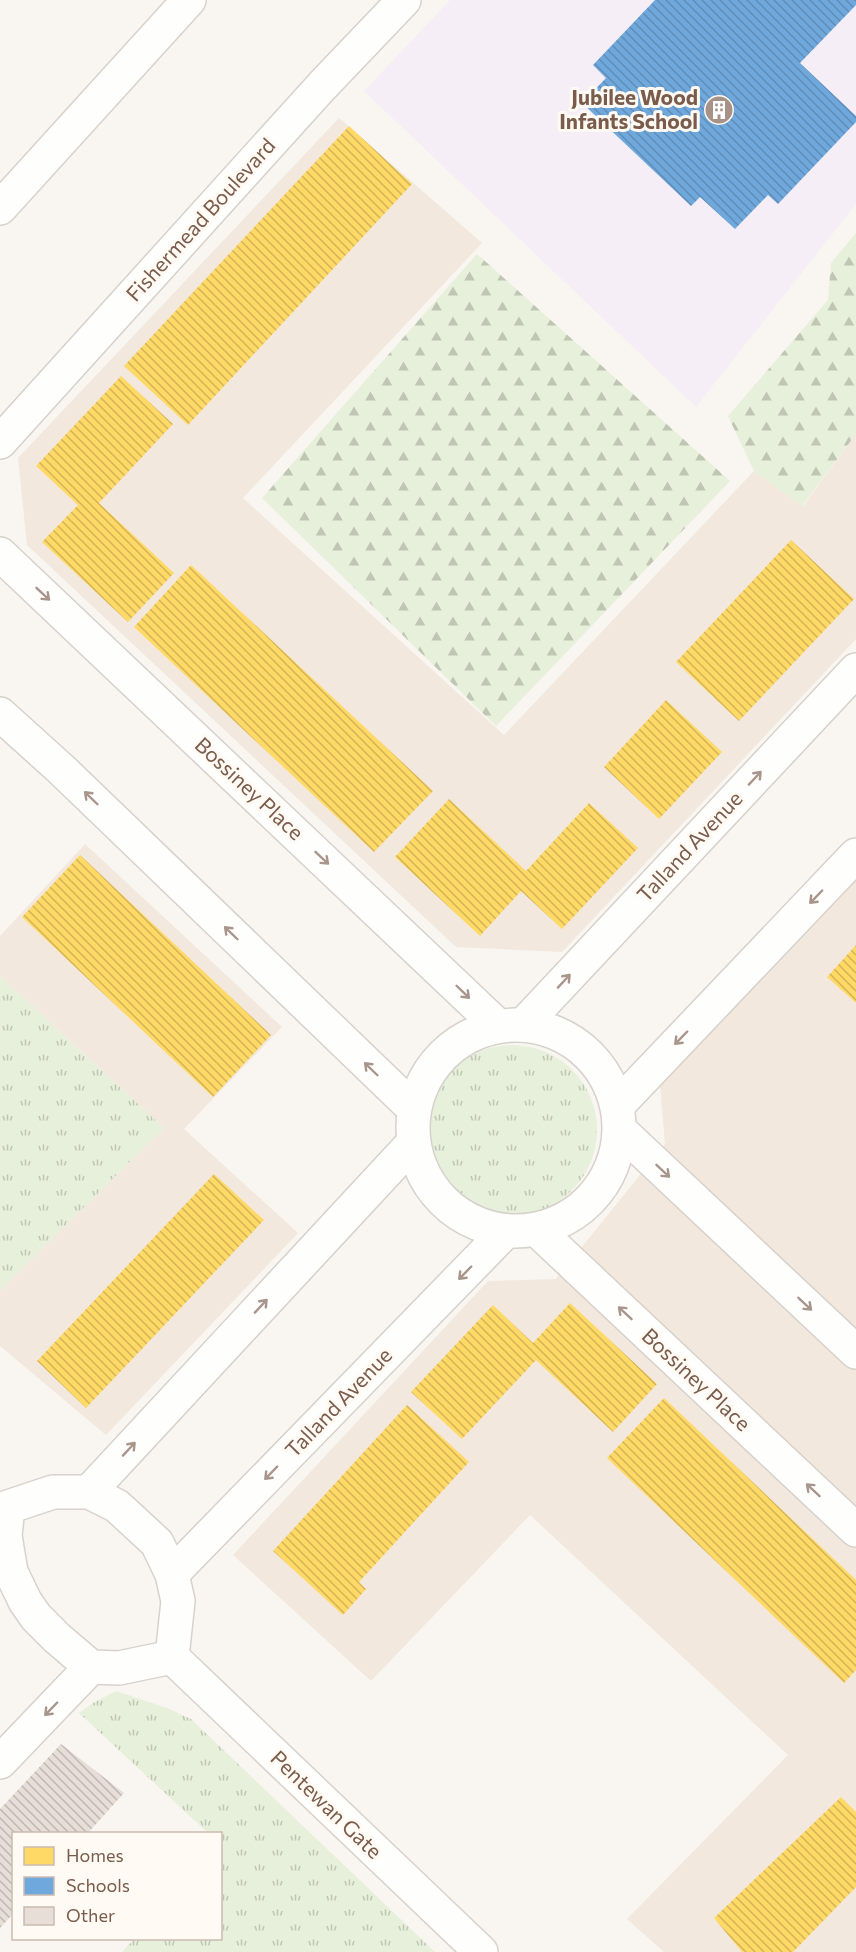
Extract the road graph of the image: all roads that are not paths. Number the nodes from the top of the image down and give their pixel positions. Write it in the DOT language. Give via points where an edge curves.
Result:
graph roads {
  1 [pos="189,0"];
  2 [pos="404,0"];
  3 [pos="0,208"];
  4 [pos="0,442"];
  5 [pos="0,554"];
  6 [pos="856,670"];
  7 [pos="0,714"];
  8 [pos="856,855"];
  9 [pos="511,1025"];
  10 [pos="414,1109"];
  11 [pos="619,1118"];
  12 [pos="413,1143"];
  13 [pos="521,1231"];
  14 [pos="856,1352"];
  15 [pos="89,1492"];
  16 [pos="4,1503"];
  17 [pos="856,1530"];
  18 [pos="172,1574"];
  19 [pos="5,1577"];
  20 [pos="172,1657"];
  21 [pos="91,1666"];
  22 [pos="0,1762"];
  23 [pos="481,1952"];
  1 -- 3 [label="street"];
  2 -- 4 [label="street, Fishermead Boulevard"];
  5 -- 9 [label="street, Bossiney Place, one-way"];
  9 -- 6 [label="street, Talland Avenue, one-way"];
  10 -- 7 [label="street, one-way"];
  8 -- 11 [label="street, one-way"];
  9 -- 10 [label="street" via="468,1036 442,1054 424,1080"];
  9 -- 11 [label="street" via="556,1032 584,1049 606,1074"];
  10 -- 12 [label="street"];
  11 -- 13 [label="street" via="614,1165 596,1195 569,1218"];
  11 -- 14 [label="street, one-way"];
  12 -- 13 [label="street" via="424,1176 444,1203 473,1222"];
  15 -- 12 [label="street, one-way"];
  17 -- 13 [label="street, Bossiney Place, one-way"];
  13 -- 18 [label="street, Talland Avenue, one-way"];
  15 -- 16 [label="street" via="53,1492"];
  15 -- 18 [label="street" via="117,1506 157,1543"];
  16 -- 19 [label="street"];
  18 -- 20 [label="street" via="178,1601"];
  19 -- 21 [label="street" via="36,1617"];
  20 -- 21 [label="street" via="119,1668"];
  20 -- 23 [label="street, Pentewan Gate"];
  21 -- 22 [label="street, one-way"];
}
